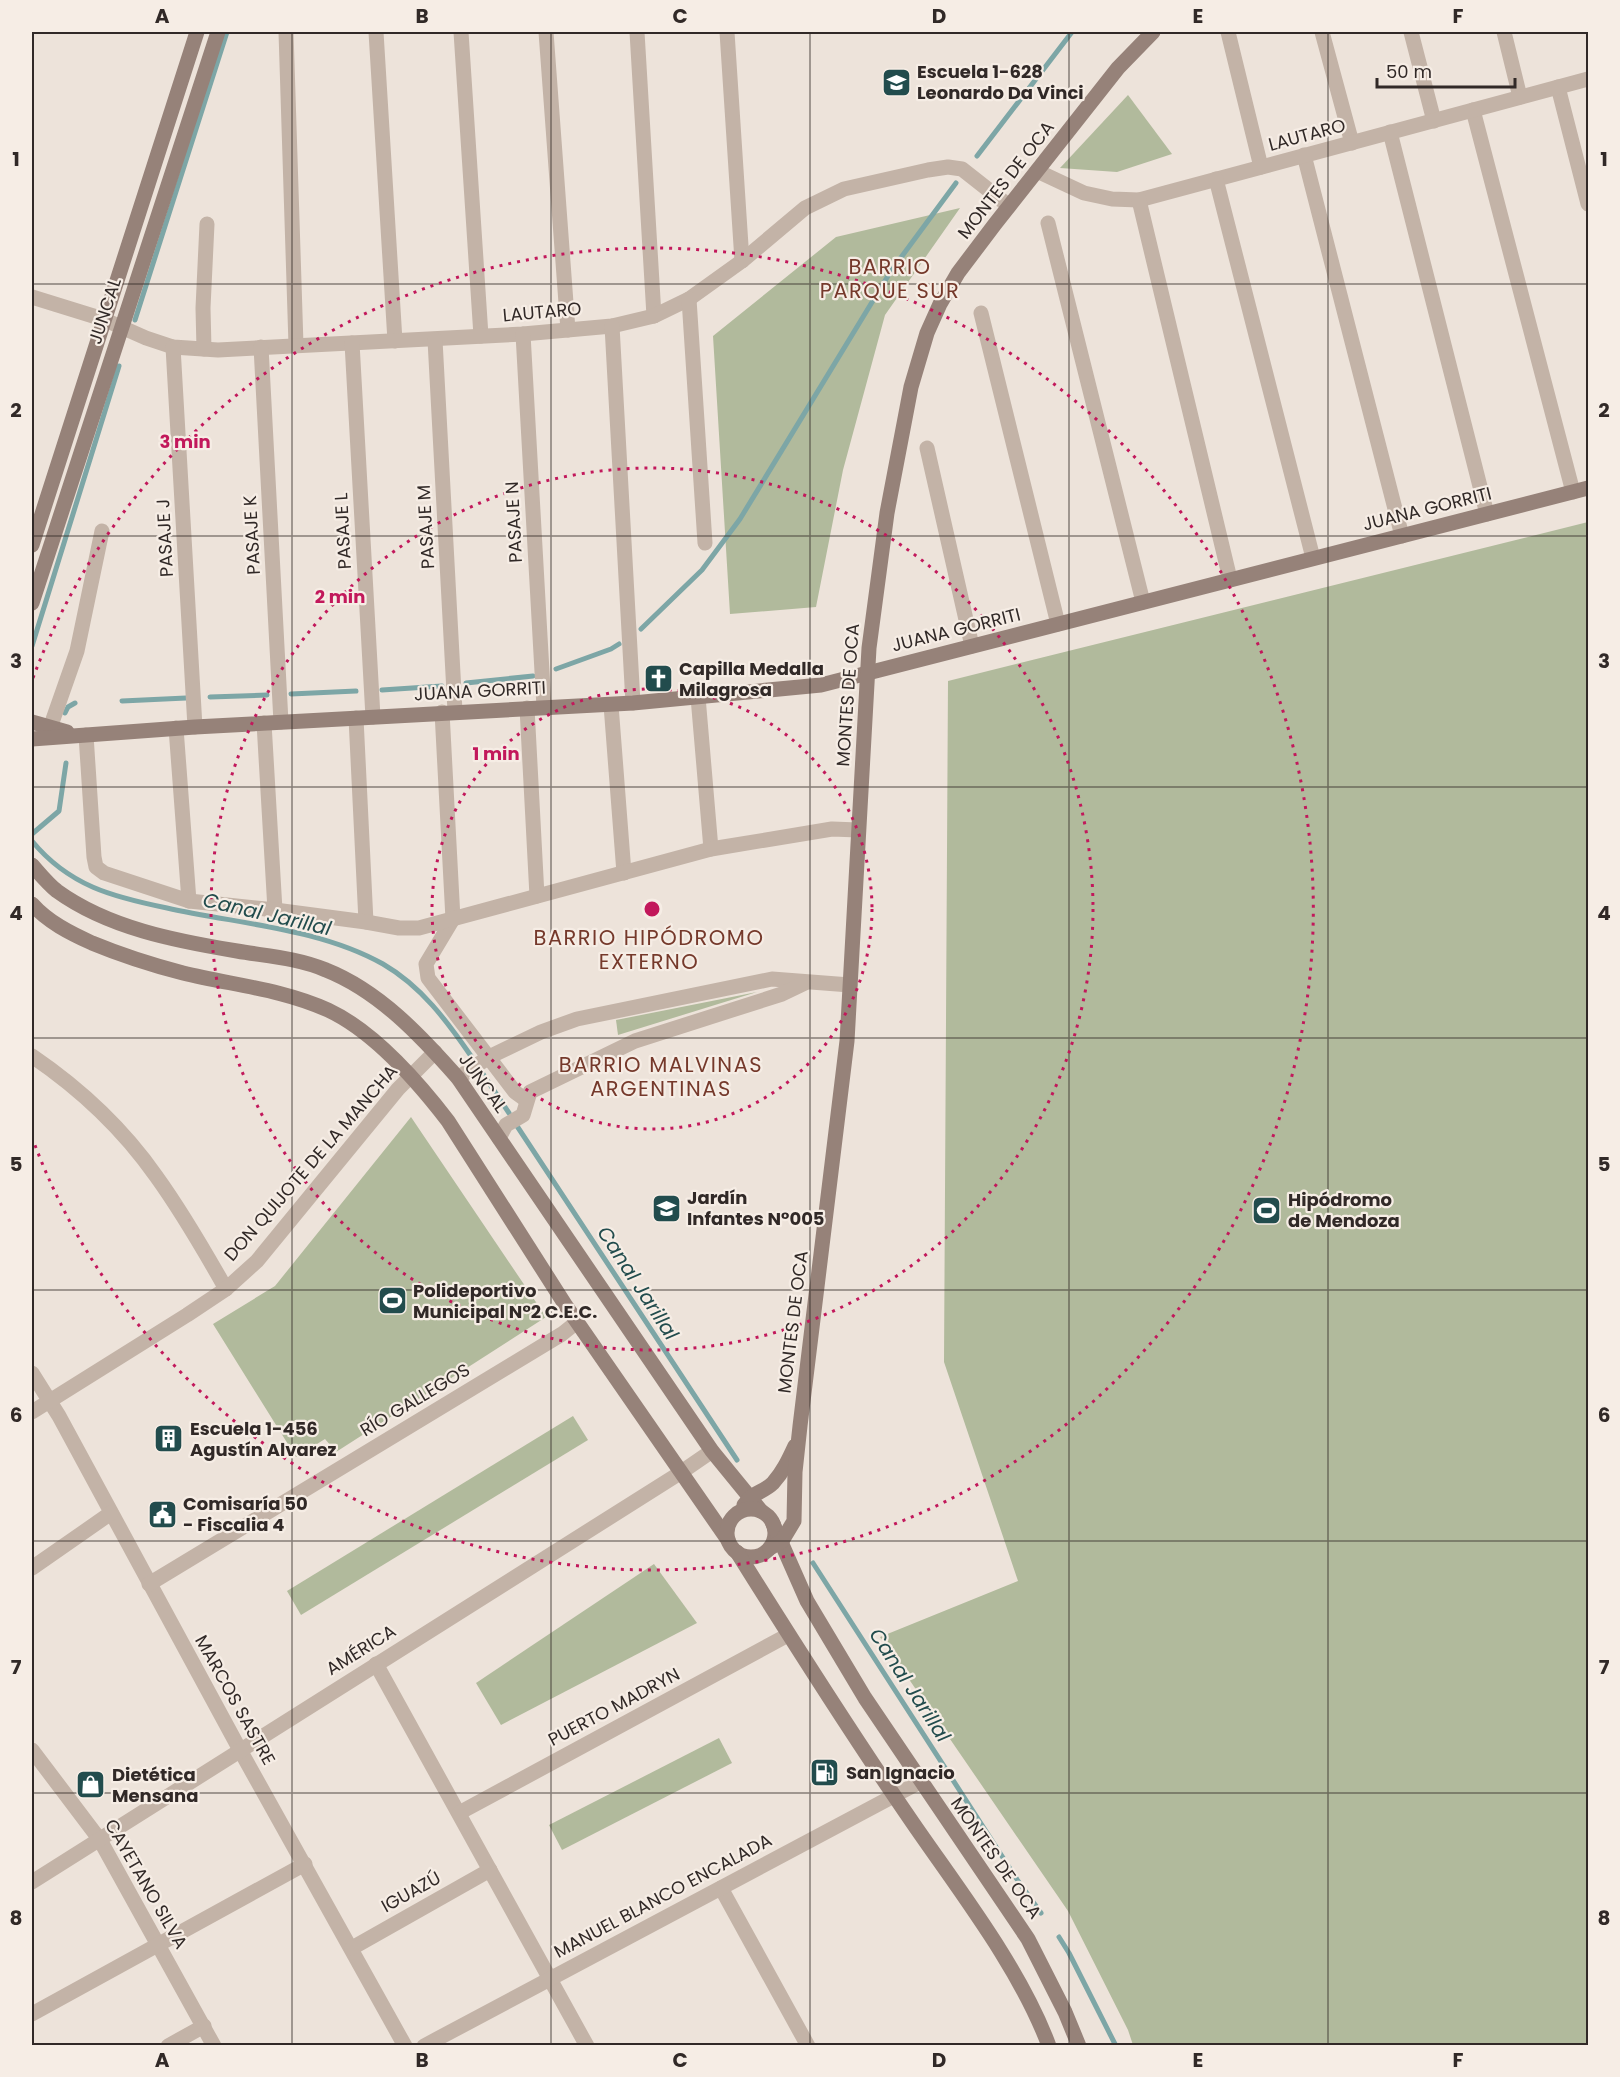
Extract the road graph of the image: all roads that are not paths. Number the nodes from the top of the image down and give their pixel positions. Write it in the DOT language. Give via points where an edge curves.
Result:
graph roads {
  1 [pos="197,32"];
  2 [pos="218,32"];
  3 [pos="286,32"];
  4 [pos="376,32"];
  5 [pos="461,32"];
  6 [pos="546,32"];
  7 [pos="637,32"];
  8 [pos="727,32"];
  9 [pos="1153,32"];
  10 [pos="1228,32"];
  11 [pos="1322,32"];
  12 [pos="1411,32"];
  13 [pos="1504,32"];
  14 [pos="1588,79"];
  15 [pos="1558,87"];
  16 [pos="1520,97"];
  17 [pos="1473,110"];
  18 [pos="1434,121"];
  19 [pos="1390,132"];
  20 [pos="1352,142"];
  21 [pos="1304,155"];
  22 [pos="1262,167"];
  23 [pos="1037,171"];
  24 [pos="1216,179"];
  25 [pos="1138,200"];
  26 [pos="1588,204"];
  27 [pos="1009,206"];
  28 [pos="1048,223"];
  29 [pos="207,224"];
  30 [pos="742,261"];
  31 [pos="32,297"];
  32 [pos="689,299"];
  33 [pos="981,313"];
  34 [pos="654,316"];
  35 [pos="103,319"];
  36 [pos="120,326"];
  37 [pos="612,326"];
  38 [pos="568,330"];
  39 [pos="523,334"];
  40 [pos="481,336"];
  41 [pos="435,340"];
  42 [pos="395,341"];
  43 [pos="352,343"];
  44 [pos="296,345"];
  45 [pos="173,346"];
  46 [pos="261,347"];
  47 [pos="204,349"];
  48 [pos="927,448"];
  49 [pos="1581,490"];
  50 [pos="1487,514"];
  51 [pos="102,531"];
  52 [pos="1402,536"];
  53 [pos="705,543"];
  54 [pos="32,545"];
  55 [pos="1313,558"];
  56 [pos="1230,579"];
  57 [pos="1143,602"];
  58 [pos="32,603"];
  59 [pos="1058,624"];
  60 [pos="972,646"];
  61 [pos="867,672"];
  62 [pos="698,698"];
  63 [pos="633,703"];
  64 [pos="611,705"];
  65 [pos="544,707"];
  66 [pos="527,708"];
  67 [pos="449,712"];
  68 [pos="374,717"];
  69 [pos="356,718"];
  70 [pos="32,722"];
  71 [pos="281,722"];
  72 [pos="264,723"];
  73 [pos="195,727"];
  74 [pos="50,728"];
  75 [pos="176,728"];
  76 [pos="82,735"];
  77 [pos="32,739"];
  78 [pos="858,830"];
  79 [pos="711,849"];
  80 [pos="32,865"];
  81 [pos="624,873"];
  82 [pos="537,896"];
  83 [pos="189,901"];
  84 [pos="275,910"];
  85 [pos="34,912"];
  86 [pos="453,919"];
  87 [pos="366,922"];
  88 [pos="808,982"];
  89 [pos="850,984"];
  90 [pos="435,1052"];
  91 [pos="32,1056"];
  92 [pos="489,1057"];
  93 [pos="410,1076"];
  94 [pos="458,1078"];
  95 [pos="526,1100"];
  96 [pos="499,1138"];
  97 [pos="226,1289"];
  98 [pos="577,1322"];
  99 [pos="32,1373"];
  100 [pos="50,1401"];
  101 [pos="32,1412"];
  102 [pos="798,1441"];
  103 [pos="712,1451"];
  104 [pos="680,1473"];
  105 [pos="749,1497"];
  106 [pos="741,1511"];
  107 [pos="761,1511"];
  108 [pos="111,1514"];
  109 [pos="776,1545"];
  110 [pos="732,1546"];
  111 [pos="32,1568"];
  112 [pos="149,1584"];
  113 [pos="788,1635"];
  114 [pos="376,1664"];
  115 [pos="32,1750"];
  116 [pos="240,1750"];
  117 [pos="920,1782"];
  118 [pos="894,1796"];
  119 [pos="459,1814"];
  120 [pos="100,1840"];
  121 [pos="305,1864"];
  122 [pos="490,1870"];
  123 [pos="32,1882"];
  124 [pos="721,1888"];
  125 [pos="158,1944"];
  126 [pos="352,1948"];
  127 [pos="550,1979"];
  128 [pos="32,2014"];
  129 [pos="204,2026"];
  130 [pos="168,2046"];
  131 [pos="214,2046"];
  132 [pos="405,2046"];
  133 [pos="424,2046"];
  134 [pos="587,2046"];
  135 [pos="807,2046"];
  136 [pos="1049,2046"];
  137 [pos="1079,2046"];
  1 -- 35 [label="street, JUNCAL"];
  2 -- 36 [label="street, JUNCAL"];
  3 -- 44 [label="street"];
  4 -- 42 [label="street"];
  5 -- 40 [label="street"];
  6 -- 38 [label="street"];
  7 -- 34 [label="street"];
  8 -- 30 [label="street"];
  9 -- 23 [label="street, MONTES DE OCA" via="1118,68"];
  10 -- 22 [label="street"];
  11 -- 20 [label="street"];
  12 -- 18 [label="street"];
  13 -- 16 [label="street"];
  14 -- 15 [label="street, LAUTARO"];
  15 -- 16 [label="street, LAUTARO"];
  15 -- 26 [label="street"];
  16 -- 17 [label="street, LAUTARO"];
  17 -- 18 [label="street, LAUTARO"];
  17 -- 49 [label="street"];
  18 -- 19 [label="street, LAUTARO"];
  19 -- 20 [label="street, LAUTARO"];
  19 -- 50 [label="street"];
  20 -- 21 [label="street, LAUTARO"];
  21 -- 22 [label="street, LAUTARO"];
  21 -- 52 [label="street"];
  22 -- 24 [label="street, LAUTARO"];
  23 -- 25 [label="street, LAUTARO" via="1084,193"];
  23 -- 27 [label="street, MONTES DE OCA"];
  24 -- 25 [label="street, LAUTARO"];
  24 -- 55 [label="street"];
  25 -- 56 [label="street"];
  27 -- 30 [label="street, LAUTARO" via="962,169 928,170 844,189 805,208"];
  27 -- 61 [label="street, MONTES DE OCA" via="958,273 927,333 911,387 887,513"];
  28 -- 57 [label="street"];
  29 -- 47 [label="street"];
  30 -- 32 [label="street, LAUTARO"];
  31 -- 35 [label="street, LAUTARO"];
  32 -- 34 [label="street, LAUTARO"];
  32 -- 53 [label="street"];
  33 -- 59 [label="street"];
  34 -- 37 [label="street, LAUTARO"];
  35 -- 36 [label="street, LAUTARO"];
  35 -- 54 [label="street, JUNCAL"];
  36 -- 45 [label="street, LAUTARO"];
  36 -- 58 [label="street, JUNCAL"];
  37 -- 38 [label="street, LAUTARO"];
  37 -- 63 [label="street"];
  38 -- 39 [label="street, LAUTARO"];
  39 -- 40 [label="street, LAUTARO"];
  39 -- 65 [label="street, PASAJE N"];
  40 -- 41 [label="street, LAUTARO"];
  41 -- 42 [label="street, LAUTARO"];
  41 -- 67 [label="street, PASAJE M"];
  42 -- 43 [label="street, LAUTARO"];
  43 -- 44 [label="street, LAUTARO"];
  43 -- 68 [label="street, PASAJE L"];
  44 -- 46 [label="street, LAUTARO"];
  45 -- 47 [label="street, LAUTARO"];
  45 -- 73 [label="street, PASAJE J"];
  46 -- 47 [label="street, LAUTARO"];
  46 -- 71 [label="street, PASAJE K"];
  48 -- 60 [label="street"];
  49 -- 50 [label="street, JUANA GORRITI"];
  50 -- 52 [label="street, JUANA GORRITI"];
  51 -- 74 [label="street" via="78,651"];
  52 -- 55 [label="street, JUANA GORRITI"];
  55 -- 56 [label="street, JUANA GORRITI"];
  56 -- 57 [label="street, JUANA GORRITI"];
  57 -- 59 [label="street, JUANA GORRITI"];
  59 -- 60 [label="street, JUANA GORRITI"];
  60 -- 61 [label="street, JUANA GORRITI"];
  61 -- 62 [label="street, JUANA GORRITI" via="821,685"];
  61 -- 78 [label="street, MONTES DE OCA"];
  62 -- 63 [label="street, JUANA GORRITI"];
  62 -- 79 [label="street"];
  63 -- 64 [label="street, JUANA GORRITI"];
  64 -- 65 [label="street, JUANA GORRITI"];
  64 -- 81 [label="street"];
  65 -- 66 [label="street, JUANA GORRITI"];
  66 -- 67 [label="street, JUANA GORRITI"];
  66 -- 82 [label="street"];
  67 -- 68 [label="street, JUANA GORRITI"];
  67 -- 86 [label="street, PASAJE M"];
  68 -- 69 [label="street, JUANA GORRITI"];
  69 -- 71 [label="street, JUANA GORRITI"];
  69 -- 87 [label="street"];
  70 -- 74 [label="street"];
  71 -- 72 [label="street, JUANA GORRITI"];
  72 -- 73 [label="street, JUANA GORRITI"];
  72 -- 84 [label="street"];
  73 -- 75 [label="street, JUANA GORRITI"];
  74 -- 76 [label="street"];
  75 -- 76 [label="street, JUANA GORRITI"];
  75 -- 83 [label="street"];
  76 -- 77 [label="street, JUANA GORRITI"];
  76 -- 83 [label="street" via="96,867"];
  78 -- 79 [label="street" via="832,829"];
  78 -- 89 [label="street, MONTES DE OCA"];
  79 -- 81 [label="street"];
  80 -- 90 [label="street, JUNCAL" via="56,891 129,927 324,969 356,984 386,1006"];
  81 -- 82 [label="street"];
  82 -- 86 [label="street"];
  83 -- 84 [label="street"];
  84 -- 87 [label="street"];
  85 -- 93 [label="street" via="112,951 182,973 281,993 329,1011 369,1037"];
  86 -- 87 [label="street" via="419,928"];
  86 -- 92 [label="street" via="426,964 428,978"];
  88 -- 89 [label="street"];
  88 -- 92 [label="street" via="772,979 577,1020"];
  88 -- 95 [label="street" via="635,1041 530,1092"];
  89 -- 102 [label="street, MONTES DE OCA" via="847,1041"];
  90 -- 93 [label="street, DON QUIJOTE DE LA MANCHA"];
  90 -- 94 [label="street, JUNCAL"];
  91 -- 97 [label="street" via="90,1102 136,1150 176,1205"];
  92 -- 94 [label="street"];
  92 -- 95 [label="street" via="515,1092"];
  93 -- 97 [label="street, DON QUIJOTE DE LA MANCHA" via="257,1261"];
  93 -- 98 [label="street" via="448,1121"];
  94 -- 96 [label="street, JUNCAL"];
  95 -- 96 [label="street" via="523,1114 506,1125"];
  96 -- 103 [label="street, JUNCAL"];
  97 -- 100 [label="street, DON QUIJOTE DE LA MANCHA"];
  98 -- 104 [label="street"];
  98 -- 112 [label="street, RÍO GALLEGOS"];
  99 -- 100 [label="street, MARCOS SASTRE"];
  100 -- 101 [label="street, DON QUIJOTE DE LA MANCHA"];
  100 -- 108 [label="street, MARCOS SASTRE"];
  102 -- 105 [label="street, MONTES DE OCA" via="774,1482"];
  102 -- 109 [label="street, MONTES DE OCA" via="794,1521"];
  103 -- 104 [label="street, AMÉRICA"];
  103 -- 105 [label="street, JUNCAL"];
  104 -- 110 [label="street"];
  104 -- 114 [label="street, AMÉRICA"];
  105 -- 106 [label="street, MONTES DE OCA"];
  105 -- 107 [label="street, JUNCAL"];
  106 -- 107 [label="street"];
  106 -- 110 [label="street" via="729,1521"];
  107 -- 109 [label="street" via="773,1524"];
  108 -- 111 [label="street"];
  108 -- 112 [label="street, MARCOS SASTRE"];
  109 -- 110 [label="street" via="757,1557 748,1557"];
  109 -- 117 [label="street, MONTES DE OCA" via="865,1698"];
  110 -- 113 [label="street"];
  112 -- 116 [label="street, MARCOS SASTRE"];
  113 -- 118 [label="street"];
  113 -- 119 [label="street, PUERTO MADRYN"];
  114 -- 116 [label="street, AMÉRICA"];
  114 -- 119 [label="street"];
  115 -- 120 [label="street, CAYETANO SILVA"];
  116 -- 120 [label="street, AMÉRICA"];
  116 -- 121 [label="street, MARCOS SASTRE"];
  117 -- 118 [label="street, MANUEL BLANCO ENCALADA"];
  117 -- 137 [label="street, MONTES DE OCA" via="1028,1939"];
  118 -- 124 [label="street, MANUEL BLANCO ENCALADA"];
  118 -- 136 [label="street" via="989,1935 1022,1989"];
  119 -- 122 [label="street"];
  120 -- 123 [label="street, AMÉRICA"];
  120 -- 125 [label="street, CAYETANO SILVA"];
  121 -- 125 [label="street"];
  121 -- 126 [label="street, MARCOS SASTRE"];
  122 -- 126 [label="street, IGUAZÚ"];
  122 -- 127 [label="street"];
  124 -- 127 [label="street, MANUEL BLANCO ENCALADA"];
  124 -- 135 [label="street"];
  125 -- 128 [label="street"];
  125 -- 129 [label="street, CAYETANO SILVA"];
  126 -- 132 [label="street, MARCOS SASTRE"];
  127 -- 133 [label="street, MANUEL BLANCO ENCALADA"];
  127 -- 134 [label="street"];
  129 -- 130 [label="street"];
  129 -- 131 [label="street, CAYETANO SILVA"];
}
